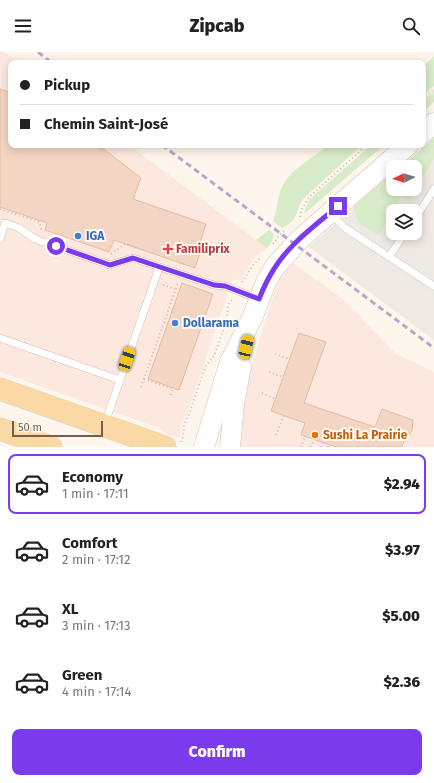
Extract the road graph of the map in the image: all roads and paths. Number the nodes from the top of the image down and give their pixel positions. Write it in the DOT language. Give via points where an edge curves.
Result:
graph roads {
  1 [pos="434,89"];
  2 [pos="426,96"];
  3 [pos="434,123"];
  4 [pos="426,130"];
  5 [pos="364,148"];
  6 [pos="405,148"];
  7 [pos="434,189"];
  8 [pos="422,208"];
  9 [pos="0,209"];
  10 [pos="329,213"];
  11 [pos="300,218"];
  12 [pos="3,221"];
  13 [pos="42,232"];
  14 [pos="0,239"];
  15 [pos="400,240"];
  16 [pos="144,250"];
  17 [pos="110,255"];
  18 [pos="389,256"];
  19 [pos="254,264"];
  20 [pos="159,268"];
  21 [pos="245,279"];
  22 [pos="179,280"];
  23 [pos="155,282"];
  24 [pos="434,286"];
  25 [pos="175,289"];
  26 [pos="232,299"];
  27 [pos="256,307"];
  28 [pos="165,319"];
  29 [pos="169,320"];
  30 [pos="0,338"];
  31 [pos="275,354"];
  32 [pos="290,360"];
  33 [pos="269,372"];
  34 [pos="146,373"];
  35 [pos="150,374"];
  36 [pos="283,377"];
  37 [pos="144,379"];
  38 [pos="120,380"];
  39 [pos="141,387"];
  40 [pos="0,389"];
  41 [pos="262,393"];
  42 [pos="170,398"];
  43 [pos="275,399"];
  44 [pos="188,404"];
  45 [pos="192,406"];
  46 [pos="284,415"];
  47 [pos="104,425"];
  48 [pos="0,429"];
  49 [pos="276,435"];
  50 [pos="305,436"];
  51 [pos="314,439"];
  52 [pos="174,442"];
  53 [pos="323,442"];
  54 [pos="51,447"];
  55 [pos="204,447"];
  56 [pos="230,447"];
  57 [pos="301,447"];
  58 [pos="311,447"];
  59 [pos="321,447"];
  1 -- 2 [label="path"];
  3 -- 4 [label="street"];
  5 -- 11 [label="path" via="310,196"];
  6 -- 10 [label="street"];
  7 -- 8 [label="lane"];
  9 -- 13 [label="path" via="39,222"];
  10 -- 18 [label="lane" via="340,224"];
  10 -- 27 [label="street" via="279,261 266,282"];
  12 -- 14 [label="lane"];
  12 -- 20 [label="lane" via="35,239 110,265 133,258"];
  15 -- 18 [label="lane"];
  16 -- 17 [label="path" via="125,244"];
  18 -- 24 [label="lane"];
  19 -- 21 [label="path"];
  20 -- 23 [label="lane"];
  20 -- 27 [label="lane" via="225,286"];
  22 -- 25 [label="path"];
  23 -- 25 [label="path"];
  23 -- 38 [label="lane"];
  25 -- 28 [label="path"];
  26 -- 45 [label="path" via="228,305 227,319 214,356 205,367"];
  27 -- 55 [label="street" via="230,362"];
  27 -- 56 [label="street" via="236,392"];
  28 -- 29 [label="path"];
  28 -- 34 [label="path"];
  30 -- 38 [label="lane"];
  31 -- 32 [label="path"];
  33 -- 36 [label="path"];
  34 -- 35 [label="path"];
  34 -- 37 [label="path"];
  37 -- 39 [label="path"];
  37 -- 42 [label="path" via="173,389"];
  38 -- 47 [label="lane"];
  40 -- 47 [label="main road"];
  41 -- 43 [label="path"];
  44 -- 45 [label="path"];
  45 -- 52 [label="path"];
  46 -- 49 [label="path"];
  47 -- 52 [label="main road"];
  48 -- 54 [label="main road"];
  50 -- 57 [label="path"];
  51 -- 58 [label="path"];
  53 -- 59 [label="path"];
}
